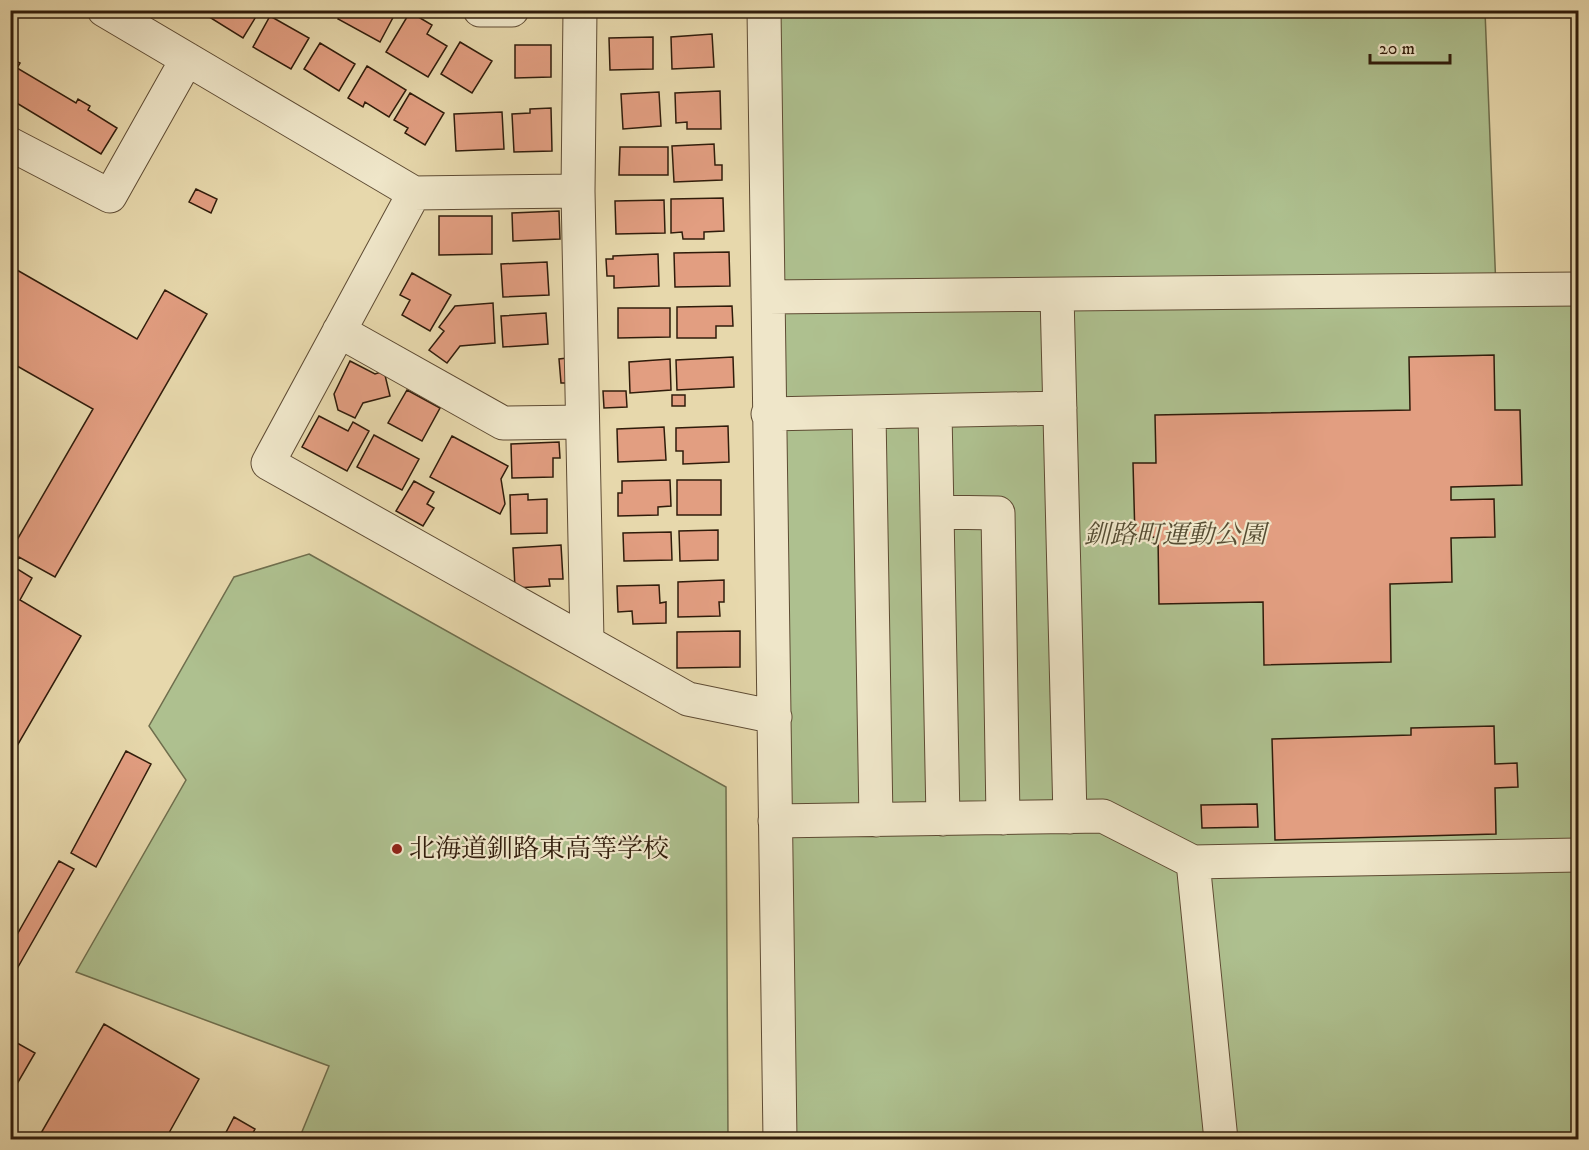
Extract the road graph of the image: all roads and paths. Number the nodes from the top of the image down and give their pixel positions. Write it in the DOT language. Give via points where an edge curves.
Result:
graph roads {
  1 [pos="104,10"];
  2 [pos="480,10"];
  3 [pos="513,10"];
  4 [pos="580,10"];
  5 [pos="764,10"];
  6 [pos="187,59"];
  7 [pos="10,144"];
  8 [pos="578,191"];
  9 [pos="414,193"];
  10 [pos="1578,289"];
  11 [pos="1057,295"];
  12 [pos="768,297"];
  13 [pos="339,331"];
  14 [pos="1060,408"];
  15 [pos="935,412"];
  16 [pos="768,414"];
  17 [pos="869,414"];
  18 [pos="582,422"];
  19 [pos="937,512"];
  20 [pos="587,641"];
  21 [pos="776,717"];
  22 [pos="1070,817"];
  23 [pos="1003,818"];
  24 [pos="943,819"];
  25 [pos="876,820"];
  26 [pos="775,821"];
  27 [pos="1578,855"];
  28 [pos="1193,862"];
  29 [pos="780,1140"];
  30 [pos="1221,1140"];
  1 -- 6 [label="street"];
  2 -- 3 [label="street"];
  4 -- 8 [label="street"];
  5 -- 12 [label="street"];
  6 -- 7 [label="street" via="110,196"];
  6 -- 9 [label="street"];
  8 -- 9 [label="street"];
  8 -- 18 [label="street"];
  9 -- 13 [label="street"];
  10 -- 11 [label="street"];
  11 -- 12 [label="street"];
  11 -- 14 [label="street"];
  12 -- 16 [label="street"];
  13 -- 18 [label="street" via="503,423"];
  13 -- 20 [label="street" via="268,463"];
  14 -- 15 [label="street"];
  14 -- 22 [label="street"];
  15 -- 17 [label="street"];
  15 -- 19 [label="street"];
  16 -- 17 [label="street"];
  16 -- 21 [label="street"];
  17 -- 25 [label="street"];
  18 -- 20 [label="street"];
  19 -- 23 [label="street" via="998,513"];
  19 -- 24 [label="street"];
  20 -- 21 [label="street" via="688,699"];
  21 -- 26 [label="street"];
  22 -- 23 [label="street"];
  22 -- 28 [label="street" via="1103,816"];
  23 -- 24 [label="street"];
  24 -- 25 [label="street"];
  25 -- 26 [label="street"];
  26 -- 29 [label="street"];
  27 -- 28 [label="street"];
  28 -- 30 [label="street"];
}
